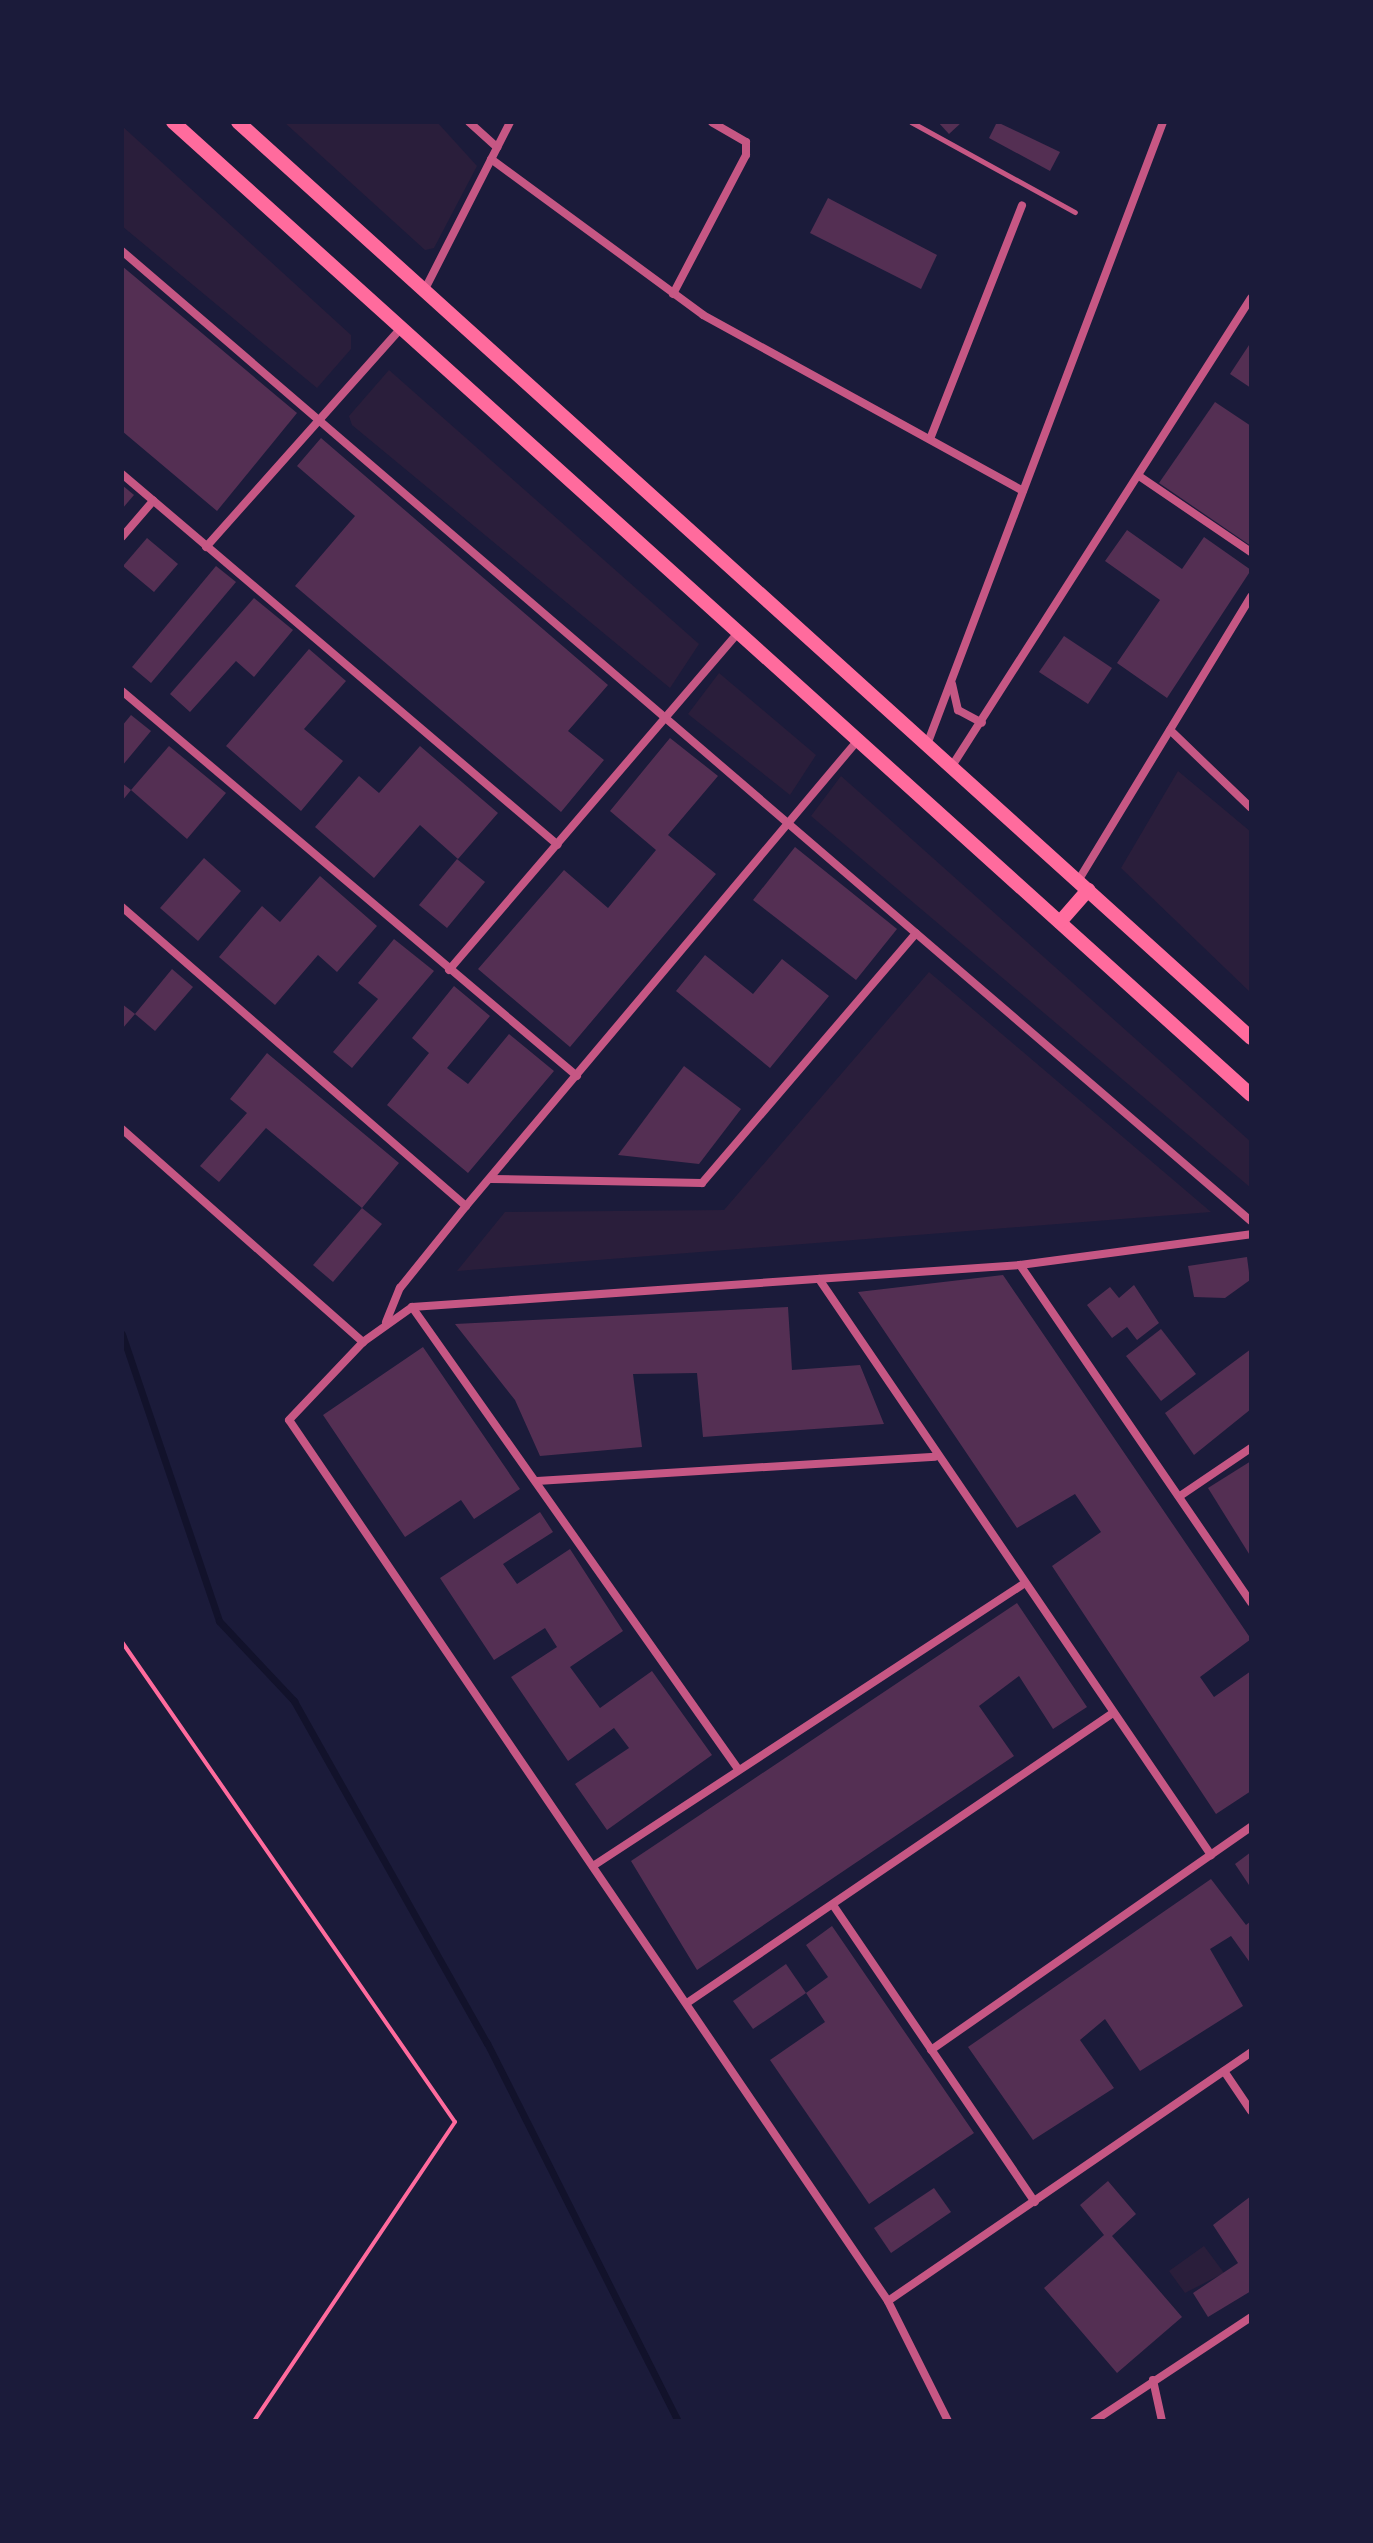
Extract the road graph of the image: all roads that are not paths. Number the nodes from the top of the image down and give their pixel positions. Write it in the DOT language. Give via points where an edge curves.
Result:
graph roads {
  1 [pos="173,122"];
  2 [pos="238,122"];
  3 [pos="469,122"];
  4 [pos="510,122"];
  5 [pos="712,122"];
  6 [pos="911,122"];
  7 [pos="1163,122"];
  8 [pos="497,147"];
  9 [pos="491,159"];
  10 [pos="1022,206"];
  11 [pos="1075,212"];
  12 [pos="122,251"];
  13 [pos="424,292"];
  14 [pos="673,294"];
  15 [pos="1251,298"];
  16 [pos="401,328"];
  17 [pos="322,417"];
  18 [pos="930,439"];
  19 [pos="122,474"];
  20 [pos="1139,476"];
  21 [pos="1023,491"];
  22 [pos="153,501"];
  23 [pos="122,537"];
  24 [pos="206,547"];
  25 [pos="1251,552"];
  26 [pos="1251,597"];
  27 [pos="738,633"];
  28 [pos="951,679"];
  29 [pos="122,691"];
  30 [pos="666,718"];
  31 [pos="982,723"];
  32 [pos="1170,730"];
  33 [pos="858,740"];
  34 [pos="928,742"];
  35 [pos="952,766"];
  36 [pos="1251,808"];
  37 [pos="788,827"];
  38 [pos="558,845"];
  39 [pos="1083,885"];
  40 [pos="122,907"];
  41 [pos="1060,922"];
  42 [pos="916,933"];
  43 [pos="449,970"];
  44 [pos="1251,1038"];
  45 [pos="577,1076"];
  46 [pos="1251,1095"];
  47 [pos="122,1129"];
  48 [pos="491,1179"];
  49 [pos="466,1206"];
  50 [pos="1251,1221"];
  51 [pos="1251,1234"];
  52 [pos="1020,1265"];
  53 [pos="819,1279"];
  54 [pos="412,1307"];
  55 [pos="386,1324"];
  56 [pos="363,1342"];
  57 [pos="1251,1448"];
  58 [pos="935,1457"];
  59 [pos="537,1481"];
  60 [pos="1180,1496"];
  61 [pos="1022,1585"];
  62 [pos="1251,1602"];
  63 [pos="1113,1713"];
  64 [pos="738,1769"];
  65 [pos="1251,1827"];
  66 [pos="1211,1855"];
  67 [pos="593,1866"];
  68 [pos="833,1905"];
  69 [pos="687,2003"];
  70 [pos="931,2050"];
  71 [pos="1251,2052"];
  72 [pos="1224,2071"];
  73 [pos="1251,2111"];
  74 [pos="1035,2202"];
  75 [pos="888,2301"];
  76 [pos="1251,2317"];
  77 [pos="1153,2380"];
  78 [pos="948,2421"];
  79 [pos="1094,2421"];
  80 [pos="1162,2421"];
  1 -- 16 [label="main road"];
  2 -- 13 [label="main road"];
  3 -- 8 [label="street"];
  4 -- 8 [label="street"];
  5 -- 14 [label="street" via="746,142 746,155"];
  6 -- 11 [label="lane"];
  7 -- 21 [label="street"];
  8 -- 9 [label="street"];
  9 -- 13 [label="street"];
  9 -- 14 [label="street"];
  10 -- 18 [label="street"];
  12 -- 17 [label="street"];
  13 -- 34 [label="main road"];
  14 -- 18 [label="street"];
  15 -- 20 [label="street"];
  16 -- 17 [label="street"];
  16 -- 27 [label="main road"];
  17 -- 24 [label="street"];
  17 -- 30 [label="street"];
  18 -- 21 [label="street"];
  19 -- 22 [label="street"];
  20 -- 25 [label="street"];
  20 -- 31 [label="street"];
  21 -- 28 [label="street"];
  22 -- 23 [label="street"];
  22 -- 24 [label="street"];
  24 -- 38 [label="street"];
  26 -- 32 [label="street"];
  27 -- 30 [label="street"];
  27 -- 33 [label="main road"];
  28 -- 31 [label="street" via="958,710"];
  28 -- 34 [label="street"];
  29 -- 43 [label="street"];
  30 -- 37 [label="street"];
  30 -- 38 [label="street"];
  31 -- 35 [label="street"];
  32 -- 36 [label="street"];
  32 -- 39 [label="street"];
  33 -- 37 [label="street"];
  33 -- 41 [label="main road"];
  34 -- 35 [label="main road"];
  35 -- 39 [label="main road"];
  37 -- 42 [label="street"];
  37 -- 45 [label="street"];
  38 -- 43 [label="street"];
  39 -- 41 [label="main road"];
  39 -- 44 [label="main road"];
  40 -- 49 [label="street"];
  41 -- 46 [label="main road"];
  42 -- 48 [label="street" via="702,1183"];
  42 -- 50 [label="street"];
  43 -- 45 [label="street"];
  45 -- 48 [label="street"];
  47 -- 56 [label="street"];
  48 -- 49 [label="street"];
  49 -- 55 [label="street" via="400,1288"];
  51 -- 52 [label="street"];
  52 -- 53 [label="street"];
  52 -- 60 [label="street"];
  53 -- 54 [label="street"];
  53 -- 58 [label="street"];
  54 -- 55 [label="street"];
  54 -- 59 [label="street"];
  55 -- 56 [label="street"];
  56 -- 67 [label="street" via="293,1412 290,1432"];
  57 -- 60 [label="street"];
  58 -- 59 [label="street"];
  58 -- 61 [label="street"];
  59 -- 64 [label="street"];
  60 -- 62 [label="street"];
  61 -- 63 [label="street"];
  61 -- 64 [label="street"];
  63 -- 66 [label="street"];
  63 -- 68 [label="street"];
  64 -- 67 [label="street"];
  65 -- 66 [label="street"];
  66 -- 70 [label="street"];
  67 -- 69 [label="street"];
  68 -- 69 [label="street"];
  68 -- 70 [label="street"];
  69 -- 75 [label="street"];
  70 -- 74 [label="street"];
  71 -- 72 [label="street"];
  72 -- 73 [label="street"];
  72 -- 74 [label="street"];
  74 -- 75 [label="street"];
  75 -- 78 [label="street"];
  76 -- 77 [label="street"];
  77 -- 79 [label="street"];
  77 -- 80 [label="street"];
}
